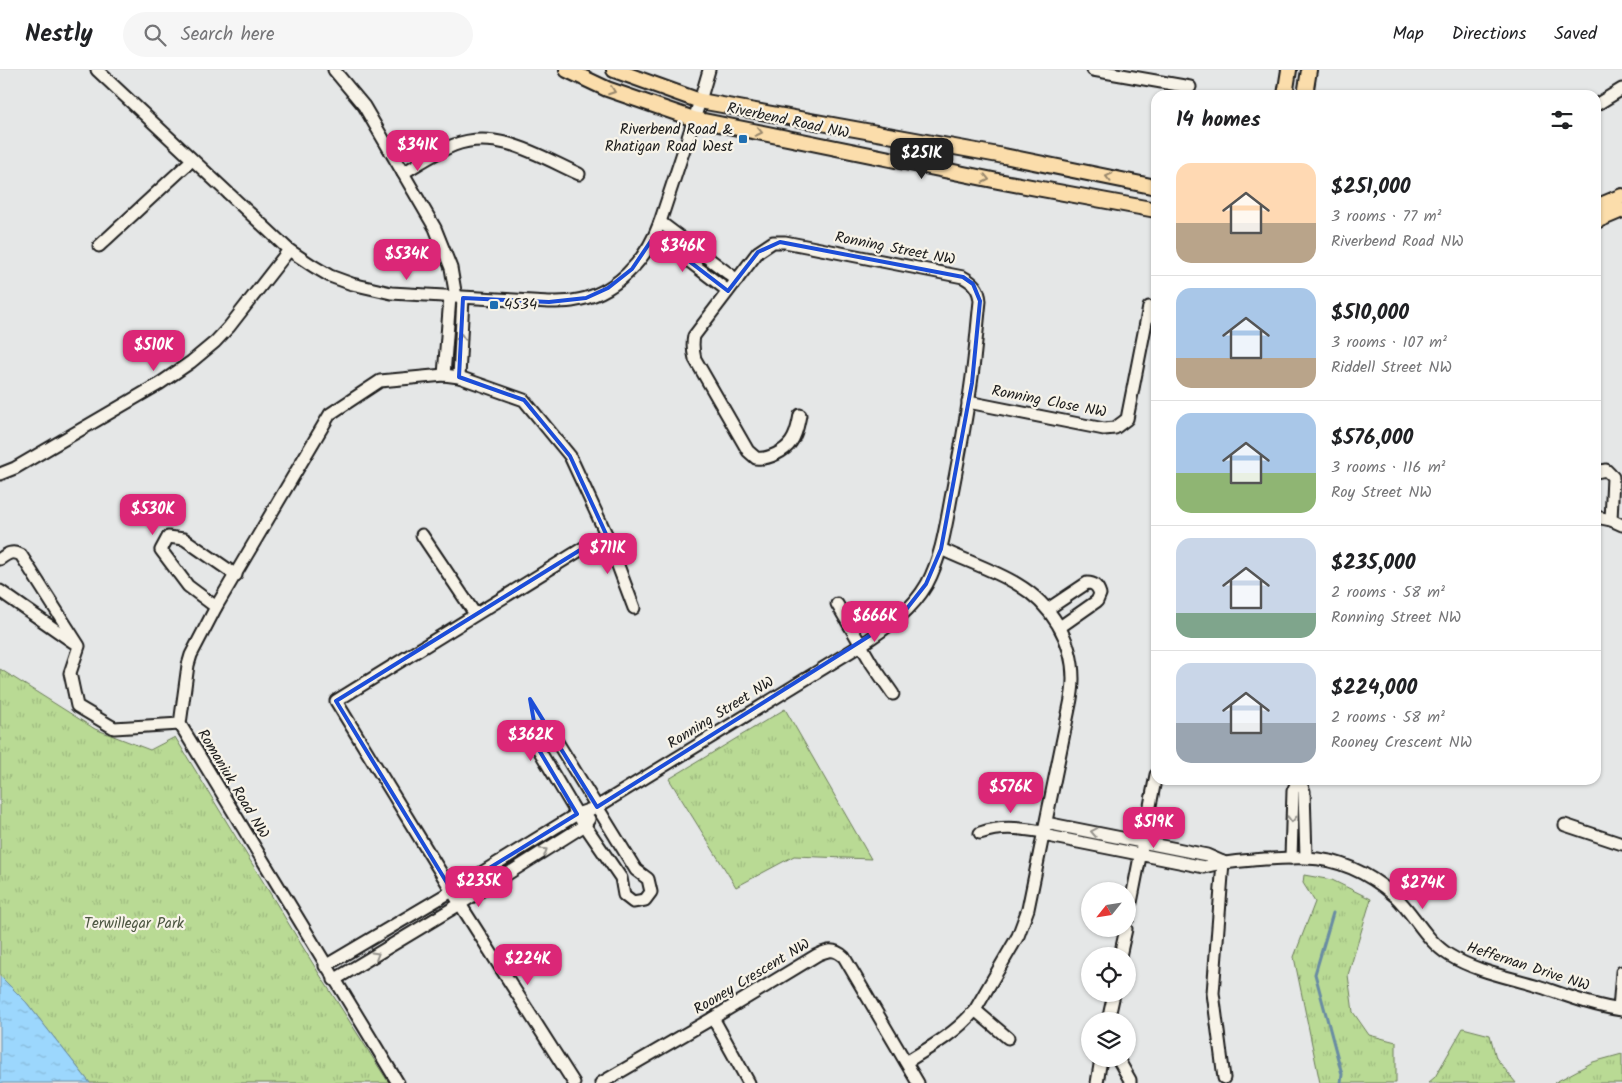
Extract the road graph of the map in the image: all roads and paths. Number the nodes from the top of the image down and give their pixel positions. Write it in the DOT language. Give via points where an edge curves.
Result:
graph roads {
  1 [pos="97,70"];
  2 [pos="334,70"];
  3 [pos="567,70"];
  4 [pos="614,70"];
  5 [pos="708,70"];
  6 [pos="1093,70"];
  7 [pos="1289,70"];
  8 [pos="1309,70"];
  9 [pos="1190,87"];
  10 [pos="1622,89"];
  11 [pos="1286,90"];
  12 [pos="1306,90"];
  13 [pos="700,101"];
  14 [pos="1601,102"];
  15 [pos="694,119"];
  16 [pos="192,160"];
  17 [pos="403,172"];
  18 [pos="579,174"];
  19 [pos="1151,186"];
  20 [pos="1622,196"];
  21 [pos="1601,205"];
  22 [pos="1151,209"];
  23 [pos="1622,210"];
  24 [pos="1601,219"];
  25 [pos="660,222"];
  26 [pos="655,235"];
  27 [pos="99,246"];
  28 [pos="289,250"];
  29 [pos="737,280"];
  30 [pos="728,291"];
  31 [pos="456,297"];
  32 [pos="1149,307"];
  33 [pos="444,375"];
  34 [pos="459,377"];
  35 [pos="968,402"];
  36 [pos="800,415"];
  37 [pos="1601,471"];
  38 [pos="0,474"];
  39 [pos="1601,518"];
  40 [pos="1611,520"];
  41 [pos="1622,525"];
  42 [pos="606,534"];
  43 [pos="422,535"];
  44 [pos="941,549"];
  45 [pos="0,559"];
  46 [pos="236,575"];
  47 [pos="0,592"];
  48 [pos="837,604"];
  49 [pos="216,607"];
  50 [pos="634,608"];
  51 [pos="1048,610"];
  52 [pos="475,614"];
  53 [pos="1060,627"];
  54 [pos="861,645"];
  55 [pos="79,646"];
  56 [pos="893,694"];
  57 [pos="180,724"];
  58 [pos="1154,785"];
  59 [pos="1296,785"];
  60 [pos="1300,785"];
  61 [pos="597,807"];
  62 [pos="577,814"];
  63 [pos="585,825"];
  64 [pos="1565,825"];
  65 [pos="1044,830"];
  66 [pos="980,833"];
  67 [pos="1142,841"];
  68 [pos="1622,844"];
  69 [pos="1139,854"];
  70 [pos="1291,858"];
  71 [pos="1306,858"];
  72 [pos="1222,862"];
  73 [pos="1134,882"];
  74 [pos="452,891"];
  75 [pos="460,904"];
  76 [pos="326,966"];
  77 [pos="1622,972"];
  78 [pos="334,980"];
  79 [pos="1620,1009"];
  80 [pos="975,1010"];
  81 [pos="713,1018"];
  82 [pos="1008,1038"];
  83 [pos="906,1062"];
  84 [pos="1099,1067"];
  85 [pos="1123,1067"];
  86 [pos="1224,1078"];
  87 [pos="398,1083"];
  88 [pos="574,1083"];
  89 [pos="601,1083"];
  90 [pos="749,1083"];
  91 [pos="918,1083"];
  92 [pos="1096,1083"];
  93 [pos="1130,1083"];
  1 -- 16 [label="street"];
  2 -- 17 [label="street" via="364,106"];
  3 -- 15 [label="main road, Riverbend Road NW, one-way" via="606,89"];
  4 -- 13 [label="main road, Riverbend Road NW"];
  5 -- 13 [label="street"];
  6 -- 9 [label="street"];
  7 -- 11 [label="main road"];
  8 -- 12 [label="main road"];
  10 -- 14 [label="street"];
  13 -- 15 [label="street"];
  19 -- 13 [label="main road, Riverbend Road NW, one-way"];
  15 -- 22 [label="main road, Riverbend Road NW, one-way"];
  15 -- 25 [label="street"];
  16 -- 27 [label="street"];
  16 -- 28 [label="street"];
  17 -- 18 [label="street" via="456,144 485,140 516,146"];
  17 -- 31 [label="street" via="441,241 451,268"];
  20 -- 21 [label="main road"];
  23 -- 24 [label="main road"];
  25 -- 26 [label="street"];
  25 -- 29 [label="street"];
  26 -- 30 [label="street"];
  26 -- 31 [label="street" via="632,269 608,288 586,298 549,302"];
  28 -- 31 [label="street" via="330,276 352,284 391,293"];
  28 -- 38 [label="street" via="229,327 191,362 151,389"];
  29 -- 30 [label="street, Ronning Street NW"];
  29 -- 35 [label="street, Ronning Street NW" via="764,247 780,242 969,280 978,289 980,301"];
  30 -- 36 [label="street, Ronning Street NW" via="694,336 692,348 695,359 748,450 756,458 766,458 791,442"];
  31 -- 33 [label="street"];
  34 -- 31 [label="street, one-way"];
  32 -- 35 [label="street, Ronning Close NW" via="1126,419 1115,428 1104,429"];
  33 -- 34 [label="street, Romaniuk Road NW"];
  33 -- 46 [label="street, Romaniuk Road NW" via="380,381 330,414"];
  34 -- 42 [label="street, Romaniuk Road NW" via="524,400 570,456"];
  35 -- 44 [label="street, Ronning Street NW"];
  37 -- 40 [label="street" via="1606,470 1613,477"];
  39 -- 40 [label="street"];
  40 -- 41 [label="street"];
  42 -- 50 [label="street, Romaniuk Road NW"];
  42 -- 52 [label="street"];
  43 -- 52 [label="street"];
  44 -- 51 [label="street" via="1016,584"];
  44 -- 54 [label="street, Ronning Street NW" via="933,571 910,608"];
  45 -- 55 [label="street" via="9,553 21,555"];
  46 -- 49 [label="street, Romaniuk Road NW"];
  46 -- 49 [label="street" via="184,539 168,537 161,550 188,586"];
  47 -- 55 [label="street"];
  48 -- 54 [label="street"];
  49 -- 57 [label="street, Romaniuk Road NW" via="191,655"];
  51 -- 53 [label="street"];
  51 -- 53 [label="street" via="1087,582 1098,589 1097,601"];
  52 -- 74 [label="street" via="336,701"];
  53 -- 65 [label="street" via="1070,652 1072,692"];
  54 -- 56 [label="street"];
  54 -- 61 [label="street, Ronning Street NW"];
  55 -- 57 [label="street" via="70,673 77,706 114,728"];
  57 -- 76 [label="street, Romaniuk Road NW"];
  58 -- 67 [label="street"];
  59 -- 70 [label="street, one-way"];
  60 -- 71 [label="street" via="1304,792"];
  61 -- 62 [label="street, Ronning Street NW"];
  61 -- 62 [label="street" via="554,737 545,733 536,738 538,750"];
  61 -- 63 [label="street, Ronning Street NW"];
  61 -- 63 [label="street" via="636,870 648,879 651,892 645,900 633,902 624,895 620,878"];
  62 -- 63 [label="street"];
  62 -- 74 [label="street, Ronning Street NW"];
  75 -- 63 [label="street, Ronning Street NW, one-way"];
  64 -- 68 [label="street"];
  65 -- 66 [label="street" via="1008,827"];
  67 -- 65 [label="street, Heffernan Drive NW, one-way"];
  65 -- 69 [label="street, Heffernan Drive NW"];
  65 -- 80 [label="street" via="1023,923"];
  67 -- 69 [label="street"];
  67 -- 72 [label="street, Heffernan Drive NW" via="1207,855"];
  69 -- 72 [label="street, Heffernan Drive NW" via="1204,867"];
  69 -- 73 [label="street"];
  70 -- 71 [label="street, Heffernan Drive NW"];
  70 -- 72 [label="street, Heffernan Drive NW"];
  71 -- 79 [label="street, Heffernan Drive NW" via="1344,864 1379,884 1404,906 1438,948 1460,962"];
  72 -- 86 [label="street" via="1213,993"];
  74 -- 75 [label="street"];
  74 -- 76 [label="street, Ronning Street NW"];
  78 -- 75 [label="street, Ronning Street NW, one-way"];
  75 -- 88 [label="street"];
  76 -- 78 [label="street"];
  77 -- 79 [label="street"];
  78 -- 87 [label="street"];
  80 -- 82 [label="street"];
  80 -- 83 [label="street" via="945,1038"];
  81 -- 83 [label="street, Rooney Crescent NW" via="817,955 835,950 844,956"];
  81 -- 89 [label="street, Rooney Crescent NW"];
  81 -- 90 [label="street"];
  83 -- 91 [label="street, Rooney Crescent NW"];
  84 -- 92 [label="street"];
  85 -- 93 [label="street"];
}
